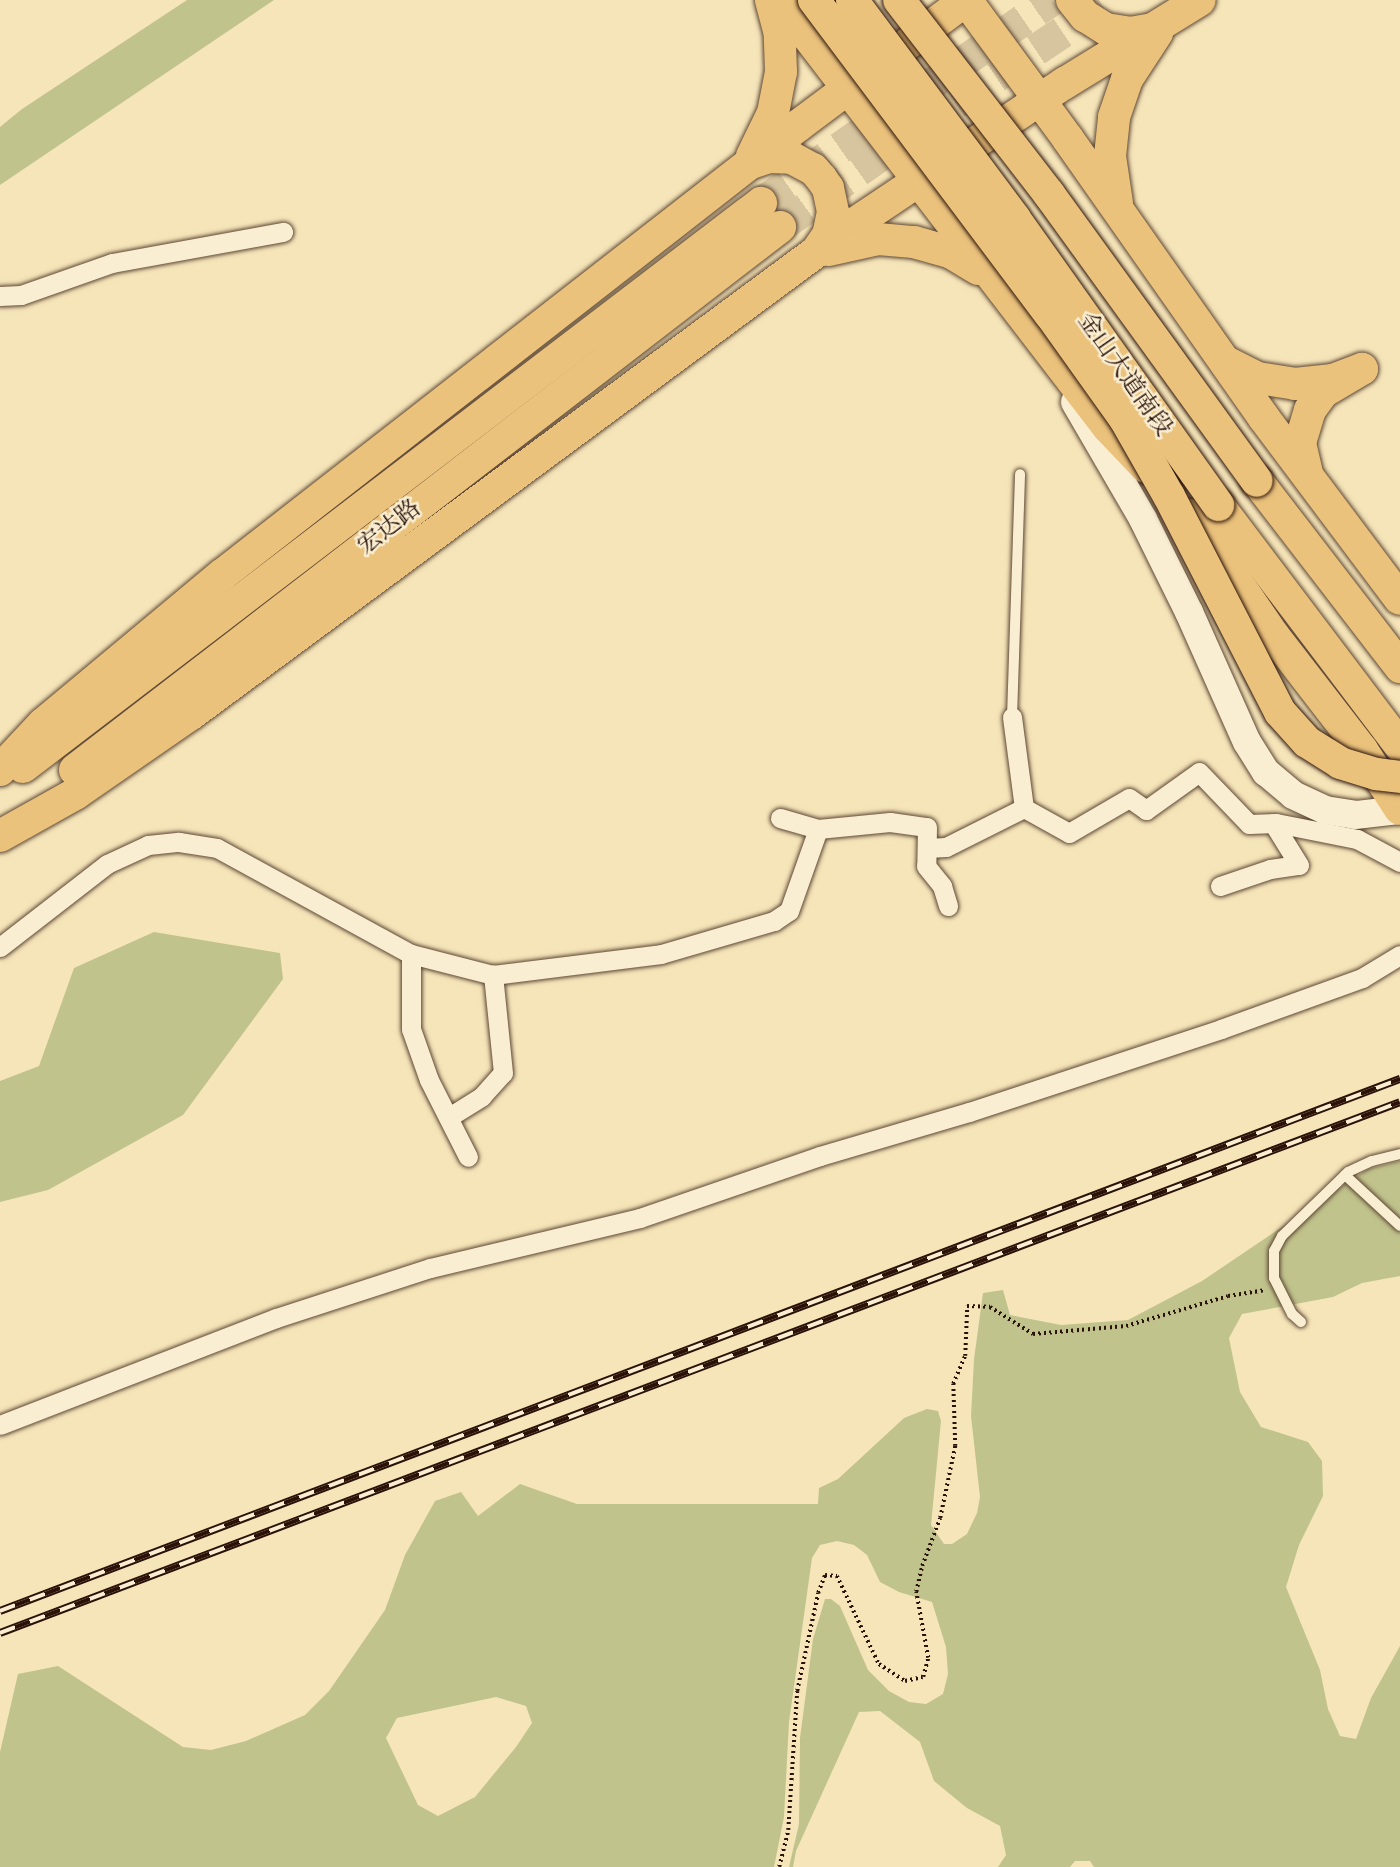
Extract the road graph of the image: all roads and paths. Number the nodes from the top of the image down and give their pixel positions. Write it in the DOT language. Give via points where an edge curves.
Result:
graph roads {
  1 [pos="771,0"];
  2 [pos="780,0"];
  3 [pos="814,0"];
  4 [pos="852,0"];
  5 [pos="900,0"];
  6 [pos="966,0"];
  7 [pos="1072,0"];
  8 [pos="1177,14"];
  9 [pos="847,89"];
  10 [pos="1037,101"];
  11 [pos="746,165"];
  12 [pos="918,181"];
  13 [pos="1121,215"];
  14 [pos="283,232"];
  15 [pos="810,257"];
  16 [pos="996,283"];
  17 [pos="0,296"];
  18 [pos="1031,329"];
  19 [pos="1224,361"];
  20 [pos="1020,474"];
  21 [pos="1309,478"];
  22 [pos="1400,599"];
  23 [pos="1400,667"];
  24 [pos="1012,717"];
  25 [pos="1400,746"];
  26 [pos="0,770"];
  27 [pos="1400,777"];
  28 [pos="0,784"];
  29 [pos="1024,808"];
  30 [pos="1400,809"];
  31 [pos="780,818"];
  32 [pos="1273,823"];
  33 [pos="818,829"];
  34 [pos="0,830"];
  35 [pos="0,836"];
  36 [pos="927,848"];
  37 [pos="1400,862"];
  38 [pos="1220,886"];
  39 [pos="948,906"];
  40 [pos="0,947"];
  41 [pos="411,954"];
  42 [pos="1400,955"];
  43 [pos="493,975"];
  44 [pos="449,1117"];
  45 [pos="1400,1154"];
  46 [pos="468,1157"];
  47 [pos="1345,1175"];
  48 [pos="1400,1226"];
  49 [pos="1278,1289"];
  50 [pos="1301,1322"];
  51 [pos="0,1425"];
  52 [pos="779,1867"];
  1 -- 11 [label="main road" via="782,53 779,93 765,133"];
  2 -- 9 [label="main road"];
  3 -- 27 [label="main road, bridge" via="1125,419 1280,712 1307,742 1340,763"];
  4 -- 25 [label="main road, 金山大道南段, bridge" via="1218,505"];
  5 -- 23 [label="main road, 金山大道南段, bridge"];
  6 -- 9 [label="main road"];
  6 -- 10 [label="main road"];
  7 -- 8 [label="main road" via="1084,16 1106,29 1130,33"];
  8 -- 10 [label="main road"];
  8 -- 13 [label="main road" via="1136,61 1114,117 1110,156"];
  9 -- 11 [label="main road"];
  9 -- 12 [label="main road"];
  10 -- 12 [label="main road"];
  10 -- 13 [label="main road"];
  11 -- 15 [label="main road" via="769,157 792,158 821,178 831,200 832,224"];
  11 -- 26 [label="main road" via="222,575 43,724"];
  12 -- 15 [label="main road"];
  12 -- 16 [label="main road"];
  13 -- 19 [label="main road"];
  14 -- 17 [label="street" via="112,263 21,295"];
  15 -- 16 [label="main road" via="859,241 914,242 950,252"];
  15 -- 35 [label="main road" via="191,714 75,794"];
  16 -- 18 [label="main road"];
  18 -- 30 [label="main road" via="1108,427 1184,506"];
  18 -- 30 [label="street" via="1143,519 1261,765 1308,803 1340,814 1372,815"];
  19 -- 21 [label="main road"];
  19 -- 21 [label="main road" via="1258,378 1296,384 1333,380 1362,369 1323,392 1310,410 1300,443"];
  20 -- 24 [label="lane"];
  21 -- 22 [label="main road"];
  24 -- 29 [label="street"];
  28 -- 34 [label="main road, 宏达路" via="771,215"];
  29 -- 32 [label="street" via="1069,833 1129,799 1146,810 1199,772 1249,824"];
  29 -- 36 [label="street" via="946,847"];
  31 -- 33 [label="street"];
  32 -- 37 [label="street" via="1357,839"];
  32 -- 38 [label="street" via="1299,865 1270,869"];
  33 -- 36 [label="street" via="890,822 927,827"];
  33 -- 43 [label="street" via="789,911 774,921 661,954"];
  36 -- 39 [label="street" via="926,866 942,886"];
  40 -- 41 [label="street" via="107,864 148,845 179,842 217,848"];
  41 -- 43 [label="street"];
  41 -- 44 [label="street" via="411,1029 429,1080"];
  42 -- 51 [label="street" via="1336,988 969,1112 820,1156 640,1218 430,1268 276,1318"];
  43 -- 44 [label="street" via="503,1073 482,1096"];
  44 -- 46 [label="street"];
  45 -- 47 [label="lane"];
  47 -- 48 [label="lane"];
  47 -- 49 [label="lane" via="1282,1236 1272,1265"];
  49 -- 50 [label="lane"];
  49 -- 52 [label="path" via="1228,1296 1126,1326 1033,1334 990,1307 967,1306 965,1356 953,1384 955,1446 940,1518 916,1592 928,1658 923,1677 905,1681 879,1664 837,1576 825,1575 797,1691 788,1830"];
}
